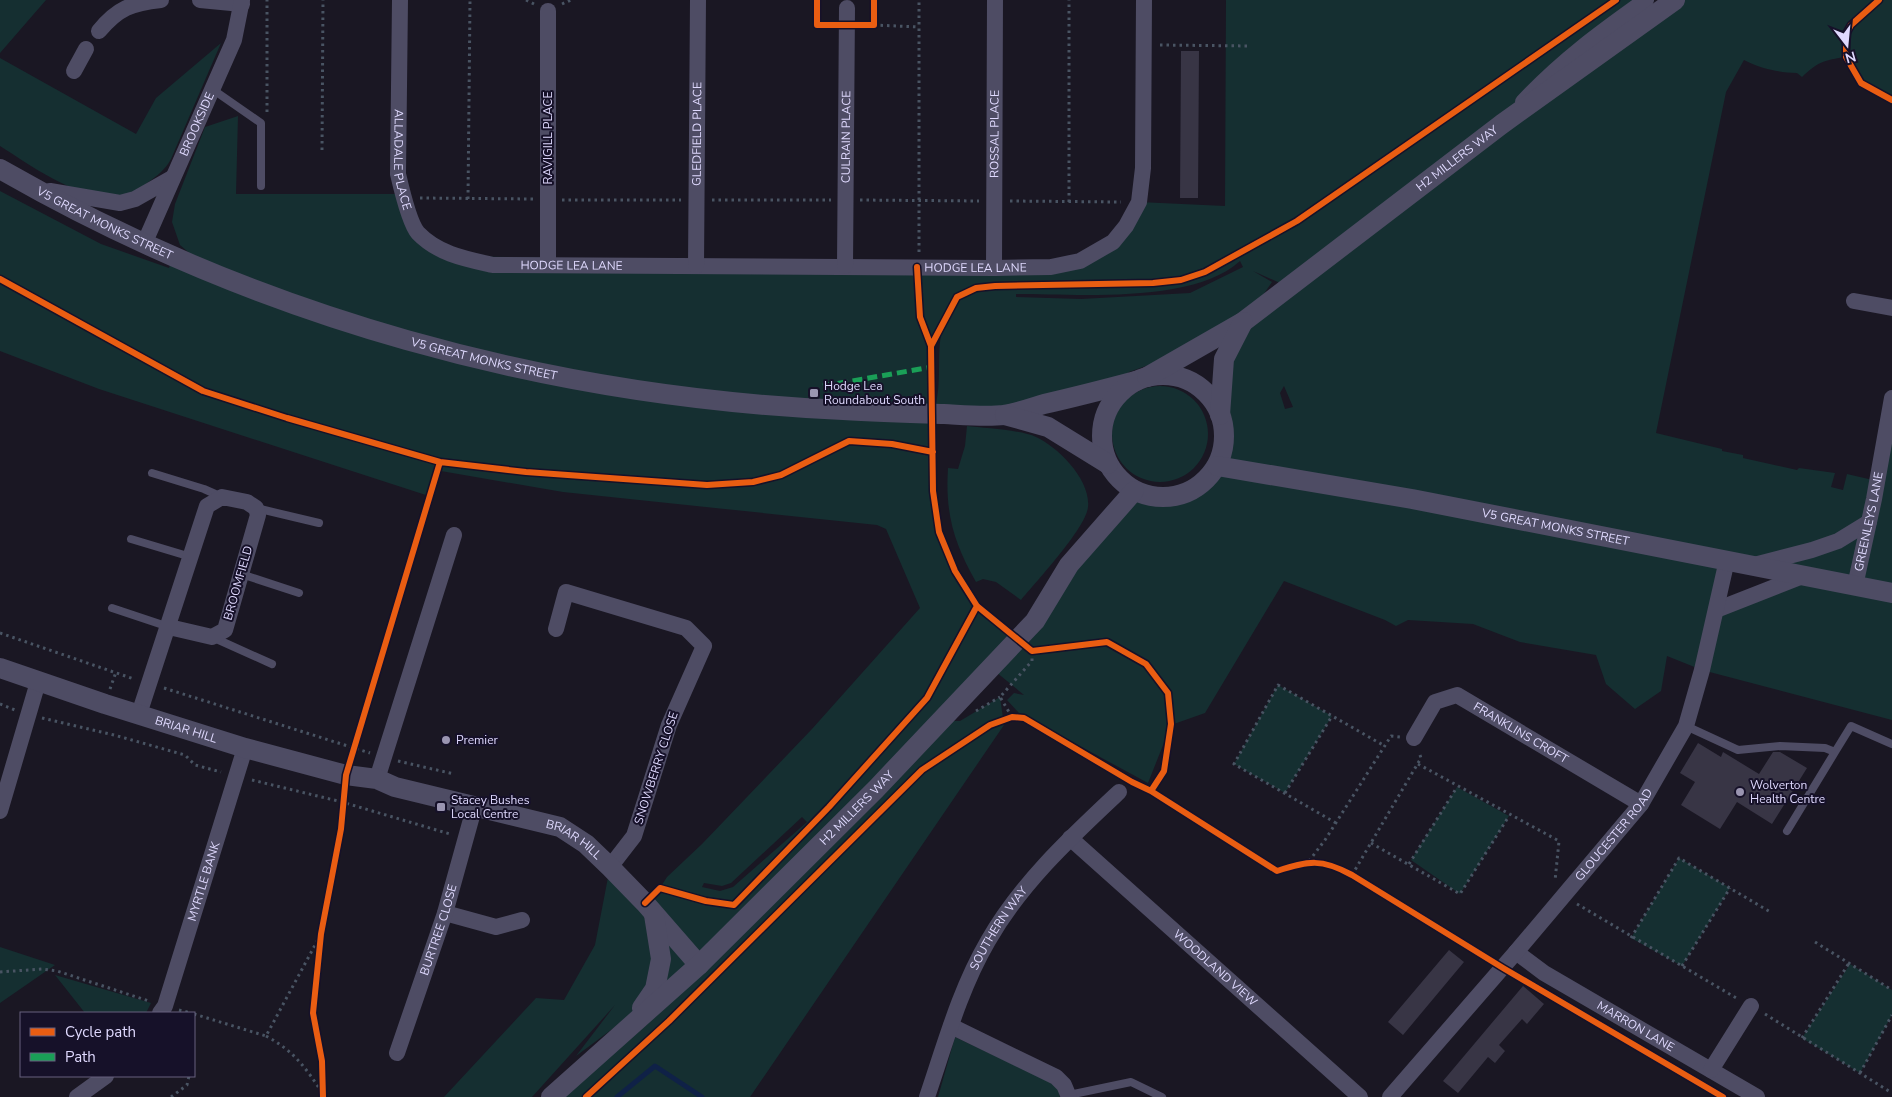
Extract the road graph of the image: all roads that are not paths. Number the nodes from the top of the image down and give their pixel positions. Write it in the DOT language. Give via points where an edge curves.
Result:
graph roads {
  1 [pos="161,0"];
  2 [pos="200,0"];
  3 [pos="400,0"];
  4 [pos="698,0"];
  5 [pos="995,0"];
  6 [pos="1144,0"];
  7 [pos="1646,0"];
  8 [pos="1675,0"];
  9 [pos="133,2"];
  10 [pos="242,2"];
  11 [pos="847,8"];
  12 [pos="548,11"];
  13 [pos="99,31"];
  14 [pos="86,49"];
  15 [pos="74,71"];
  16 [pos="212,89"];
  17 [pos="1502,124"];
  18 [pos="0,169"];
  19 [pos="172,178"];
  20 [pos="261,186"];
  21 [pos="31,187"];
  22 [pos="144,244"];
  23 [pos="492,265"];
  24 [pos="548,265"];
  25 [pos="696,266"];
  26 [pos="845,266"];
  27 [pos="994,268"];
  28 [pos="1854,301"];
  29 [pos="1892,308"];
  30 [pos="1243,322"];
  31 [pos="1142,379"];
  32 [pos="1891,408"];
  33 [pos="1003,415"];
  34 [pos="1220,415"];
  35 [pos="1108,464"];
  36 [pos="1217,466"];
  37 [pos="152,473"];
  38 [pos="1134,491"];
  39 [pos="222,497"];
  40 [pos="256,508"];
  41 [pos="1869,522"];
  42 [pos="319,523"];
  43 [pos="454,535"];
  44 [pos="131,539"];
  45 [pos="191,557"];
  46 [pos="1727,560"];
  47 [pos="1754,565"];
  48 [pos="241,574"];
  49 [pos="1805,575"];
  50 [pos="1855,586"];
  51 [pos="299,593"];
  52 [pos="1892,593"];
  53 [pos="112,608"];
  54 [pos="1716,610"];
  55 [pos="169,627"];
  56 [pos="556,629"];
  57 [pos="212,637"];
  58 [pos="272,664"];
  59 [pos="0,668"];
  60 [pos="38,682"];
  61 [pos="139,714"];
  62 [pos="1686,726"];
  63 [pos="1414,738"];
  64 [pos="1892,744"];
  65 [pos="245,748"];
  66 [pos="1835,752"];
  67 [pos="377,779"];
  68 [pos="1119,792"];
  69 [pos="1641,804"];
  70 [pos="475,805"];
  71 [pos="0,811"];
  72 [pos="1787,831"];
  73 [pos="1070,838"];
  74 [pos="610,867"];
  75 [pos="445,912"];
  76 [pos="653,912"];
  77 [pos="522,920"];
  78 [pos="1516,952"];
  79 [pos="699,965"];
  80 [pos="1751,1006"];
  81 [pos="162,1009"];
  82 [pos="951,1026"];
  83 [pos="620,1037"];
  84 [pos="397,1053"];
  85 [pos="1712,1070"];
  86 [pos="105,1077"];
  87 [pos="1069,1096"];
  88 [pos="77,1097"];
  89 [pos="551,1097"];
  90 [pos="927,1097"];
  91 [pos="1162,1097"];
  92 [pos="1360,1097"];
  93 [pos="1390,1097"];
  94 [pos="1757,1097"];
  1 -- 9 [label="street"];
  2 -- 10 [label="street"];
  3 -- 23 [label="street, ALLADALE PLACE" via="398,174 404,198 418,232 451,256"];
  4 -- 25 [label="street, GLEDFIELD PLACE"];
  5 -- 27 [label="street, ROSSAL PLACE"];
  6 -- 27 [label="street, HODGE LEA LANE" via="1143,168 1139,202 1126,226 1112,242 1080,261 1051,267"];
  7 -- 17 [label="street" via="1549,74"];
  8 -- 17 [label="street, H2 MILLERS WAY"];
  9 -- 13 [label="street" via="108,20"];
  10 -- 16 [label="street, BROOKSIDE" via="234,40"];
  11 -- 26 [label="street, CULRAIN PLACE"];
  12 -- 24 [label="street, RAVIGILL PLACE"];
  14 -- 15 [label="street"];
  16 -- 19 [label="street, BROOKSIDE"];
  16 -- 20 [label="lane" via="260,123"];
  17 -- 30 [label="street, H2 MILLERS WAY"];
  18 -- 21 [label="street, V5 GREAT MONKS STREET"];
  19 -- 21 [label="street" via="135,199 120,203"];
  19 -- 22 [label="street, BROOKSIDE"];
  21 -- 22 [label="street, V5 GREAT MONKS STREET"];
  22 -- 33 [label="street, V5 GREAT MONKS STREET" via="218,276 337,320 452,354 606,385 814,409"];
  23 -- 24 [label="street, HODGE LEA LANE"];
  24 -- 25 [label="street, HODGE LEA LANE"];
  25 -- 26 [label="street, HODGE LEA LANE"];
  26 -- 27 [label="street, HODGE LEA LANE"];
  28 -- 29 [label="street"];
  30 -- 31 [label="street, H2 MILLERS WAY"];
  30 -- 34 [label="street, H2 MILLERS WAY" via="1224,359"];
  31 -- 33 [label="street, V5 GREAT MONKS STREET"];
  31 -- 34 [label="street" via="1160,375 1185,379 1206,393"];
  31 -- 35 [label="street" via="1115,398 1103,424 1103,451"];
  32 -- 41 [label="street, GREENLEYS LANE"];
  33 -- 35 [label="street, V5 GREAT MONKS STREET" via="1048,427"];
  34 -- 36 [label="street" via="1224,444"];
  35 -- 38 [label="street"];
  36 -- 38 [label="street" via="1209,478 1183,494 1160,498"];
  36 -- 46 [label="street, V5 GREAT MONKS STREET" via="1412,499"];
  37 -- 39 [label="lane"];
  38 -- 79 [label="street, H2 MILLERS WAY" via="1069,565 1035,621 876,789"];
  39 -- 40 [label="street" via="247,502"];
  39 -- 45 [label="street" via="207,506"];
  40 -- 42 [label="lane"];
  40 -- 48 [label="street, BROOMFIELD" via="258,515"];
  41 -- 47 [label="street" via="1838,541"];
  41 -- 50 [label="street, GREENLEYS LANE"];
  43 -- 67 [label="street"];
  44 -- 45 [label="lane"];
  45 -- 55 [label="street"];
  46 -- 47 [label="street, V5 GREAT MONKS STREET"];
  46 -- 54 [label="street, GLOUCESTER ROAD"];
  47 -- 49 [label="street, V5 GREAT MONKS STREET"];
  48 -- 51 [label="lane"];
  48 -- 57 [label="street, BROOMFIELD" via="225,630"];
  49 -- 50 [label="street, V5 GREAT MONKS STREET"];
  49 -- 54 [label="street"];
  50 -- 52 [label="street, V5 GREAT MONKS STREET"];
  53 -- 55 [label="lane"];
  54 -- 62 [label="street, GLOUCESTER ROAD"];
  55 -- 57 [label="street"];
  55 -- 61 [label="street"];
  56 -- 74 [label="street, SNOWBERRY CLOSE" via="566,592 686,628 704,646 668,725 634,836"];
  57 -- 58 [label="lane"];
  59 -- 60 [label="street, BRIAR HILL"];
  60 -- 61 [label="street, BRIAR HILL"];
  60 -- 71 [label="street"];
  61 -- 65 [label="street, BRIAR HILL"];
  62 -- 66 [label="lane" via="1738,750 1780,746 1825,748"];
  62 -- 69 [label="street, GLOUCESTER ROAD"];
  63 -- 69 [label="street, FRANKLINS CROFT" via="1435,702 1457,695"];
  64 -- 66 [label="lane" via="1851,726"];
  65 -- 67 [label="street, BRIAR HILL" via="346,775"];
  65 -- 81 [label="street, MYRTLE BANK"];
  66 -- 72 [label="lane"];
  67 -- 70 [label="street, BRIAR HILL" via="395,787"];
  68 -- 73 [label="street, SOUTHERN WAY"];
  69 -- 78 [label="street, GLOUCESTER ROAD"];
  70 -- 74 [label="street, BRIAR HILL" via="560,827 586,844"];
  70 -- 75 [label="street, BURTREE CLOSE"];
  73 -- 82 [label="street, SOUTHERN WAY" via="1029,882 988,940 962,994"];
  73 -- 92 [label="street, WOODLAND VIEW"];
  74 -- 76 [label="street, BRIAR HILL"];
  75 -- 77 [label="street" via="496,928"];
  75 -- 84 [label="street, BURTREE CLOSE"];
  76 -- 79 [label="street, BRIAR HILL"];
  76 -- 83 [label="street" via="662,959 655,989"];
  78 -- 85 [label="street, MARRON LANE" via="1544,973"];
  78 -- 93 [label="street, GLOUCESTER ROAD"];
  79 -- 83 [label="street, H2 MILLERS WAY"];
  80 -- 85 [label="street"];
  82 -- 87 [label="street" via="1056,1077"];
  82 -- 90 [label="street, SOUTHERN WAY"];
  83 -- 89 [label="street, H2 MILLERS WAY"];
  85 -- 94 [label="street, MARRON LANE"];
  86 -- 88 [label="street"];
  87 -- 91 [label="lane" via="1131,1082"];
}
